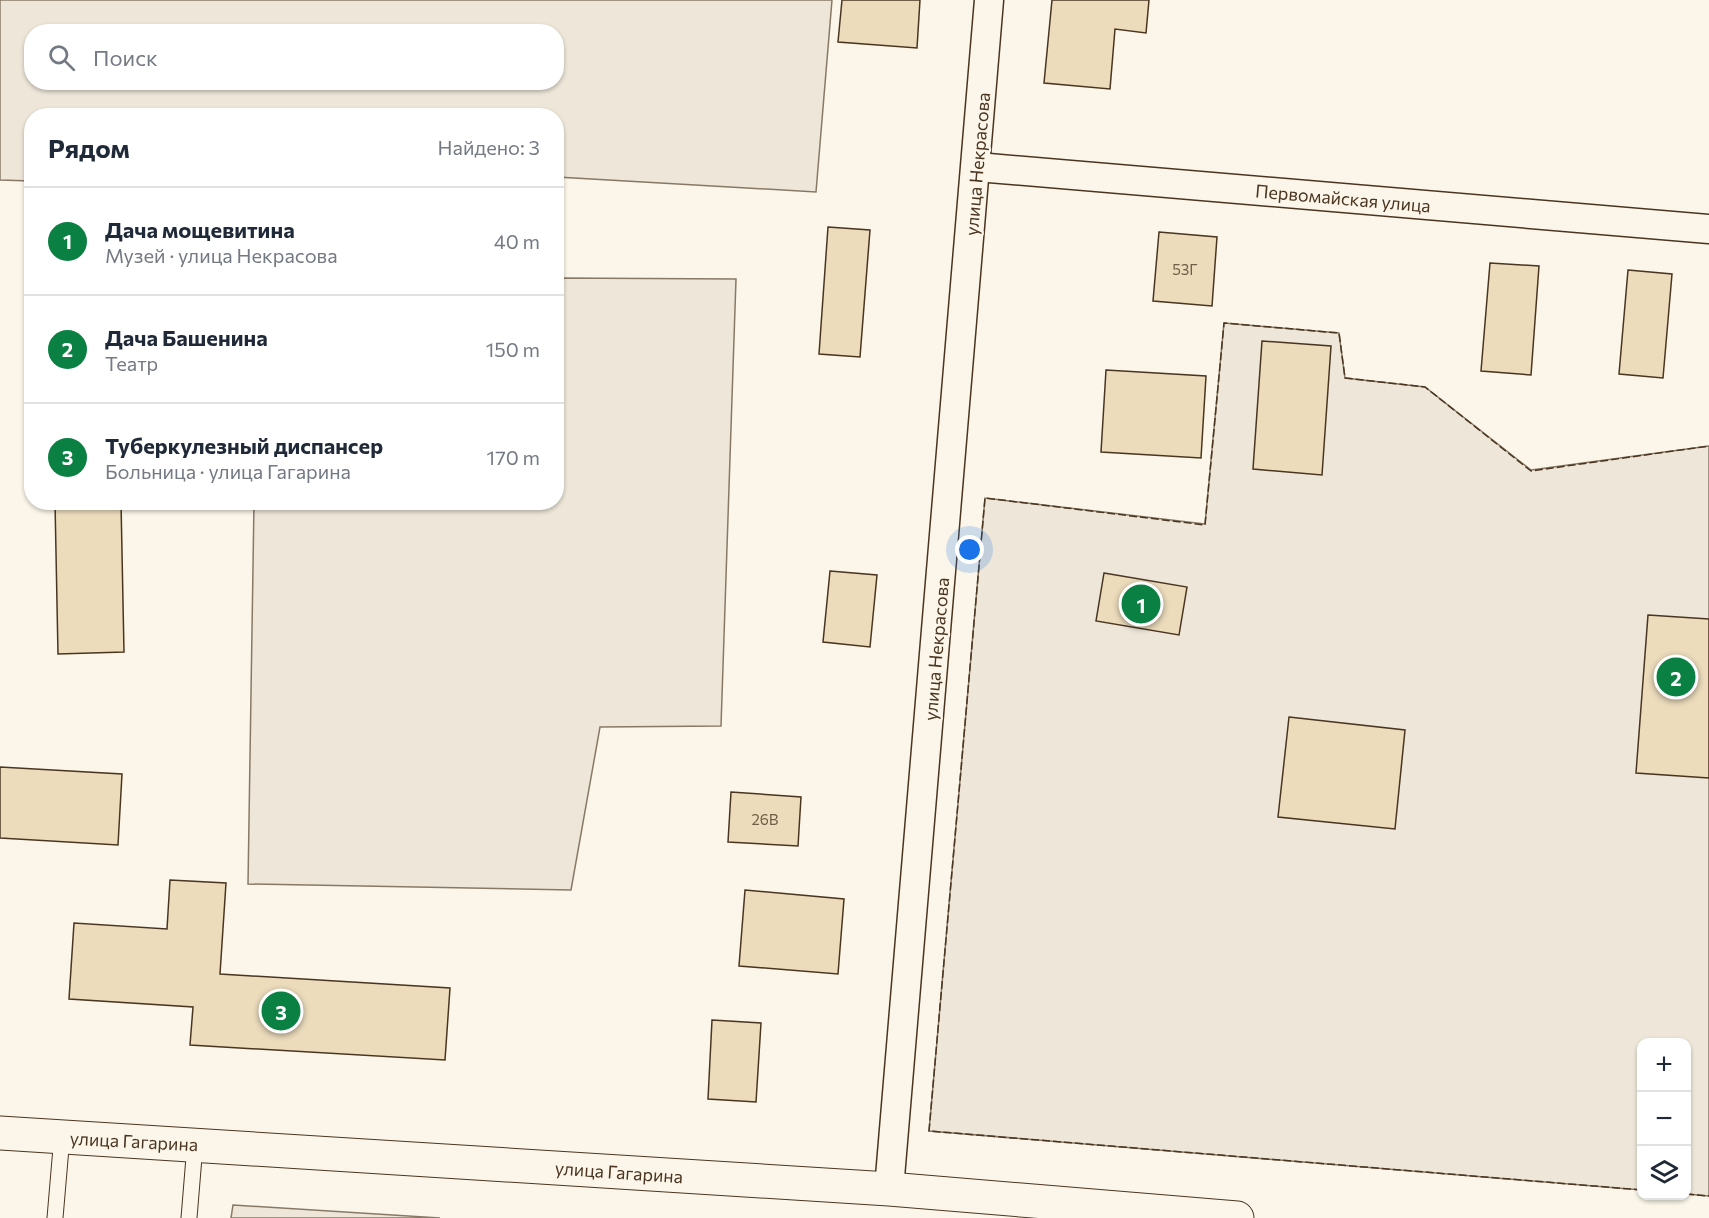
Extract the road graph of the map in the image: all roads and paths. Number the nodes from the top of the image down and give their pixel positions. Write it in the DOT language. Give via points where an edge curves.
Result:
graph roads {
  1 [pos="989,0"];
  2 [pos="977,168"];
  3 [pos="1709,229"];
  4 [pos="0,1133"];
  5 [pos="62,1137"];
  6 [pos="195,1144"];
  7 [pos="889,1190"];
  8 [pos="55,1218"];
  9 [pos="189,1218"];
  10 [pos="1237,1218"];
  1 -- 2 [label="street, улица Некрасова"];
  2 -- 3 [label="street, Первомайская улица"];
  2 -- 7 [label="street, улица Некрасова"];
  4 -- 5 [label="street, улица Гагарина"];
  5 -- 6 [label="street, улица Гагарина"];
  5 -- 8 [label="lane"];
  6 -- 7 [label="street, улица Гагарина"];
  6 -- 9 [label="lane"];
  7 -- 10 [label="street, улица Гагарина"];
}
